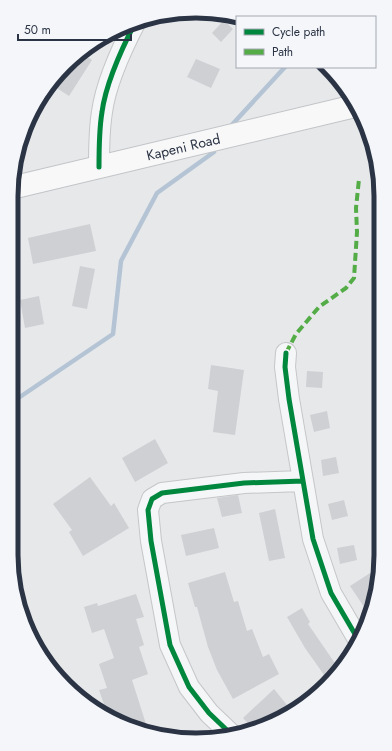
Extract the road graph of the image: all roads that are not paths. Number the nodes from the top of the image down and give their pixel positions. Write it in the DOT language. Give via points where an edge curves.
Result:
graph roads {
  1 [pos="131,31"];
  2 [pos="350,107"];
  3 [pos="99,167"];
  4 [pos="18,186"];
  5 [pos="286,353"];
  6 [pos="303,481"];
  7 [pos="355,635"];
  8 [pos="227,730"];
  1 -- 3 [label="street" via="112,75 102,110"];
  2 -- 3 [label="main road, Kapeni Road"];
  3 -- 4 [label="main road, Kapeni Road"];
  5 -- 6 [label="street" via="289,399"];
  6 -- 7 [label="street" via="313,540 331,593"];
  6 -- 8 [label="street" via="244,483 162,493 152,498 148,510 151,541 170,645 189,686 209,713"];
}
